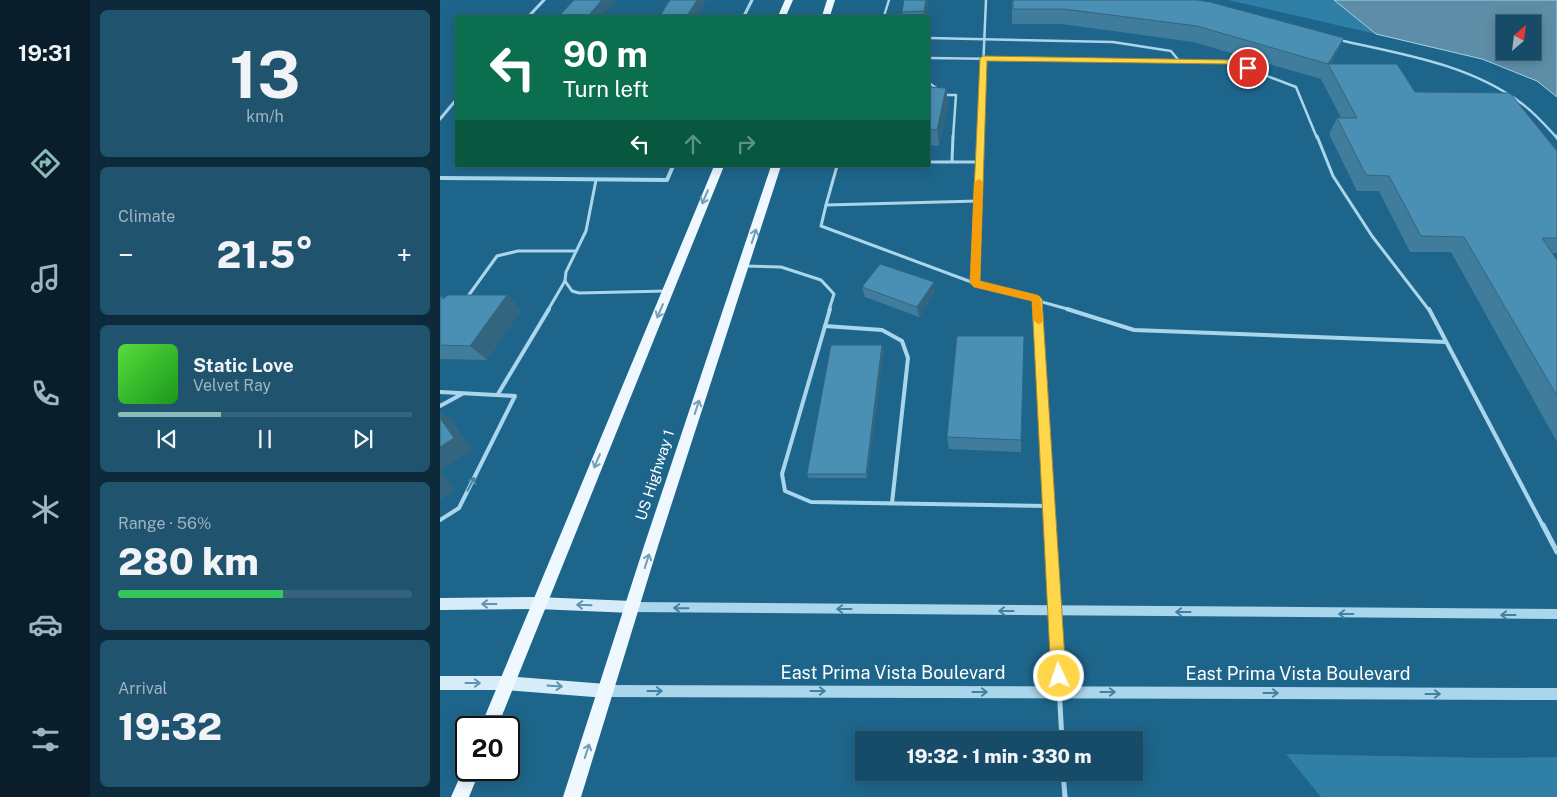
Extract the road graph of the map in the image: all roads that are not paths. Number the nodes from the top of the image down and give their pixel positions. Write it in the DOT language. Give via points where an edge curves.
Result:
graph roads {
  1 [pos="544,0"];
  2 [pos="752,0"];
  3 [pos="789,0"];
  4 [pos="831,0"];
  5 [pos="889,0"];
  6 [pos="986,0"];
  7 [pos="531,15"];
  8 [pos="744,15"];
  9 [pos="782,15"];
  10 [pos="826,15"];
  11 [pos="884,15"];
  12 [pos="930,38"];
  13 [pos="984,38"];
  14 [pos="1335,38"];
  15 [pos="930,58"];
  16 [pos="983,58"];
  17 [pos="1180,62"];
  18 [pos="930,84"];
  19 [pos="937,95"];
  20 [pos="946,95"];
  21 [pos="455,101"];
  22 [pos="440,119"];
  23 [pos="1557,138"];
  24 [pos="952,161"];
  25 [pos="930,162"];
  26 [pos="979,162"];
  27 [pos="673,167"];
  28 [pos="718,167"];
  29 [pos="776,167"];
  30 [pos="837,167"];
  31 [pos="440,178"];
  32 [pos="596,180"];
  33 [pos="978,201"];
  34 [pos="826,205"];
  35 [pos="576,251"];
  36 [pos="744,266"];
  37 [pos="565,281"];
  38 [pos="974,283"];
  39 [pos="668,291"];
  40 [pos="1037,299"];
  41 [pos="464,302"];
  42 [pos="825,326"];
  43 [pos="1446,342"];
  44 [pos="440,392"];
  45 [pos="464,393"];
  46 [pos="498,394"];
  47 [pos="440,406"];
  48 [pos="892,503"];
  49 [pos="1049,506"];
  50 [pos="440,520"];
  51 [pos="1557,552"];
  52 [pos="440,604"];
  53 [pos="537,604"];
  54 [pos="632,607"];
  55 [pos="1055,611"];
  56 [pos="1557,614"];
  57 [pos="440,683"];
  58 [pos="506,683"];
  59 [pos="606,690"];
  60 [pos="1060,692"];
  61 [pos="1557,694"];
  62 [pos="493,716"];
  63 [pos="1062,731"];
  64 [pos="467,781"];
  65 [pos="1064,781"];
  66 [pos="460,797"];
  67 [pos="572,797"];
  68 [pos="1065,797"];
  1 -- 7 [label="street"];
  2 -- 8 [label="street"];
  3 -- 9 [label="main road"];
  4 -- 10 [label="main road"];
  5 -- 11 [label="lane"];
  6 -- 13 [label="lane"];
  12 -- 13 [label="lane"];
  13 -- 16 [label="lane"];
  13 -- 17 [label="lane" via="1153,46 1171,51"];
  14 -- 23 [label="lane" via="1439,64 1484,80 1520,101"];
  15 -- 16 [label="lane"];
  16 -- 17 [label="lane"];
  16 -- 26 [label="lane"];
  17 -- 43 [label="lane" via="1230,62 1296,87 1333,176 1372,236 1428,307"];
  18 -- 20 [label="lane"];
  19 -- 20 [label="lane"];
  20 -- 24 [label="lane" via="956,95"];
  21 -- 22 [label="street"];
  24 -- 25 [label="lane"];
  24 -- 26 [label="lane"];
  26 -- 33 [label="lane"];
  27 -- 32 [label="street" via="667,180"];
  28 -- 39 [label="main road, one-way"];
  36 -- 29 [label="main road, US Highway 1, one-way"];
  30 -- 34 [label="lane"];
  31 -- 32 [label="street"];
  32 -- 35 [label="lane" via="586,231"];
  33 -- 34 [label="lane"];
  33 -- 38 [label="lane"];
  34 -- 38 [label="lane" via="821,226"];
  35 -- 37 [label="lane"];
  35 -- 41 [label="lane" via="518,251 496,256"];
  36 -- 42 [label="lane" via="781,267 820,280 834,294"];
  54 -- 36 [label="main road, US Highway 1, one-way"];
  37 -- 39 [label="lane" via="572,291 578,293"];
  37 -- 46 [label="lane"];
  38 -- 40 [label="lane"];
  39 -- 53 [label="main road, one-way"];
  40 -- 43 [label="lane" via="1134,330"];
  40 -- 49 [label="lane"];
  42 -- 48 [label="lane" via="882,330 902,341 908,358"];
  42 -- 48 [label="lane" via="782,474 784,491 811,502"];
  43 -- 51 [label="lane"];
  44 -- 45 [label="lane"];
  45 -- 46 [label="lane"];
  45 -- 47 [label="lane"];
  50 -- 46 [label="lane, one-way" via="459,508 515,396"];
  48 -- 49 [label="lane"];
  49 -- 55 [label="lane"];
  53 -- 52 [label="main road, one-way"];
  54 -- 53 [label="main road, one-way"];
  53 -- 58 [label="main road"];
  55 -- 54 [label="street, one-way"];
  54 -- 59 [label="main road, US Highway 1"];
  56 -- 55 [label="street, one-way"];
  55 -- 60 [label="lane"];
  57 -- 58 [label="main road, East Prima Vista Boulevard, one-way"];
  58 -- 59 [label="main road, East Prima Vista Boulevard, one-way"];
  58 -- 62 [label="main road"];
  59 -- 60 [label="street, East Prima Vista Boulevard, one-way"];
  67 -- 59 [label="main road, US Highway 1, one-way"];
  60 -- 61 [label="street, East Prima Vista Boulevard, one-way"];
  60 -- 63 [label="lane"];
  64 -- 66 [label="main road"];
  65 -- 68 [label="lane"];
}
